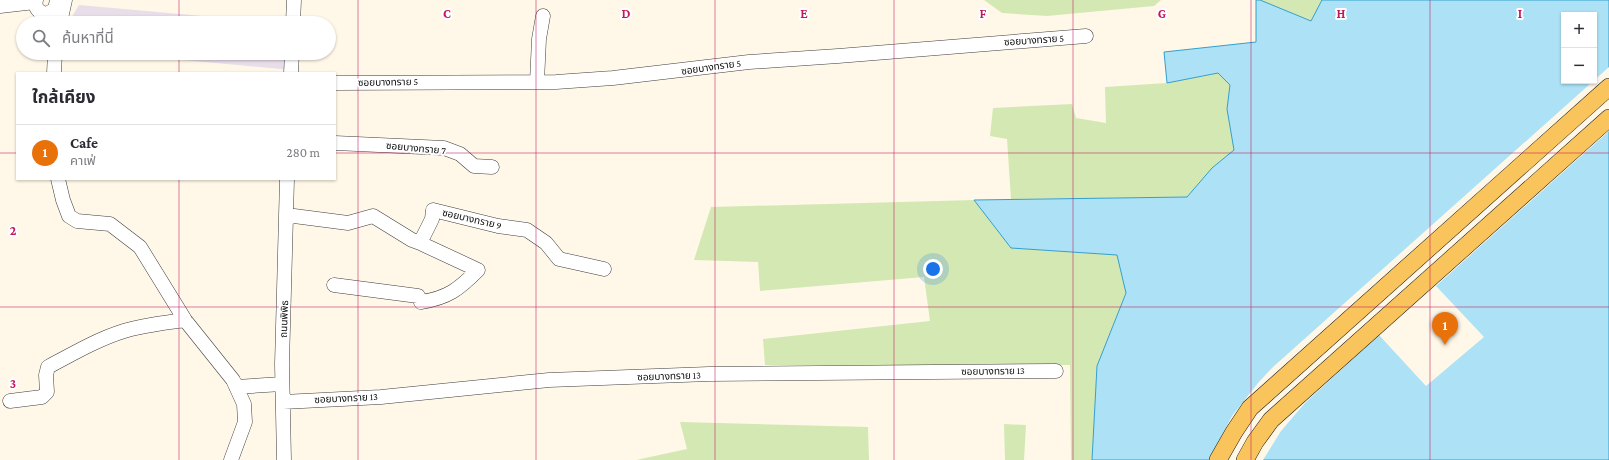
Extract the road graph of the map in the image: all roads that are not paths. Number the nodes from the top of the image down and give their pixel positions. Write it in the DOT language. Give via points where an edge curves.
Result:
graph roads {
  1 [pos="57,0"];
  2 [pos="65,0"];
  3 [pos="294,0"];
  4 [pos="35,1"];
  5 [pos="0,6"];
  6 [pos="45,16"];
  7 [pos="50,16"];
  8 [pos="62,16"];
  9 [pos="293,16"];
  10 [pos="543,16"];
  11 [pos="1086,36"];
  12 [pos="55,60"];
  13 [pos="292,60"];
  14 [pos="54,72"];
  15 [pos="291,72"];
  16 [pos="537,82"];
  17 [pos="336,83"];
  18 [pos="1609,87"];
  19 [pos="1609,118"];
  20 [pos="336,143"];
  21 [pos="492,167"];
  22 [pos="58,180"];
  23 [pos="287,180"];
  24 [pos="286,219"];
  25 [pos="420,243"];
  26 [pos="604,269"];
  27 [pos="334,285"];
  28 [pos="185,320"];
  29 [pos="1056,371"];
  30 [pos="282,384"];
  31 [pos="236,387"];
  32 [pos="10,401"];
  33 [pos="283,402"];
  34 [pos="231,460"];
  35 [pos="284,460"];
  36 [pos="1218,460"];
  37 [pos="1245,460"];
  1 -- 7 [label="street" via="56,9"];
  2 -- 8 [label="street"];
  3 -- 9 [label="street"];
  4 -- 5 [label="street"];
  4 -- 6 [label="street" via="37,9"];
  10 -- 16 [label="street"];
  11 -- 16 [label="street, ซอยบางทราย 5" via="749,62 613,78"];
  12 -- 14 [label="street"];
  13 -- 15 [label="street"];
  16 -- 17 [label="street, ซอยบางทราย 5"];
  18 -- 36 [label="main road" via="1250,408"];
  19 -- 37 [label="main road" via="1271,420"];
  20 -- 21 [label="street, ซอยบางทราย 7" via="444,148 460,154 474,166"];
  22 -- 28 [label="street" via="69,216 77,220 110,224 140,247"];
  23 -- 24 [label="street, ถนนพิพิธ"];
  24 -- 25 [label="street" via="294,216 348,224 373,216"];
  24 -- 30 [label="street, ถนนพิพิธ"];
  25 -- 26 [label="street, ซอยบางทราย 9" via="432,219 433,210 498,226 527,230 546,243 559,259"];
  25 -- 27 [label="street" via="478,270 458,289 443,297 421,302 418,296"];
  28 -- 31 [label="street"];
  28 -- 32 [label="street" via="123,331 99,342 48,367 47,392 42,397"];
  29 -- 33 [label="street, ซอยบางทราย 13" via="709,374 550,380 381,397"];
  30 -- 31 [label="street"];
  30 -- 33 [label="street, ถนนพิพิธ"];
  31 -- 34 [label="street" via="244,404 245,422"];
  33 -- 35 [label="street, ถนนพิพิธ"];
}
